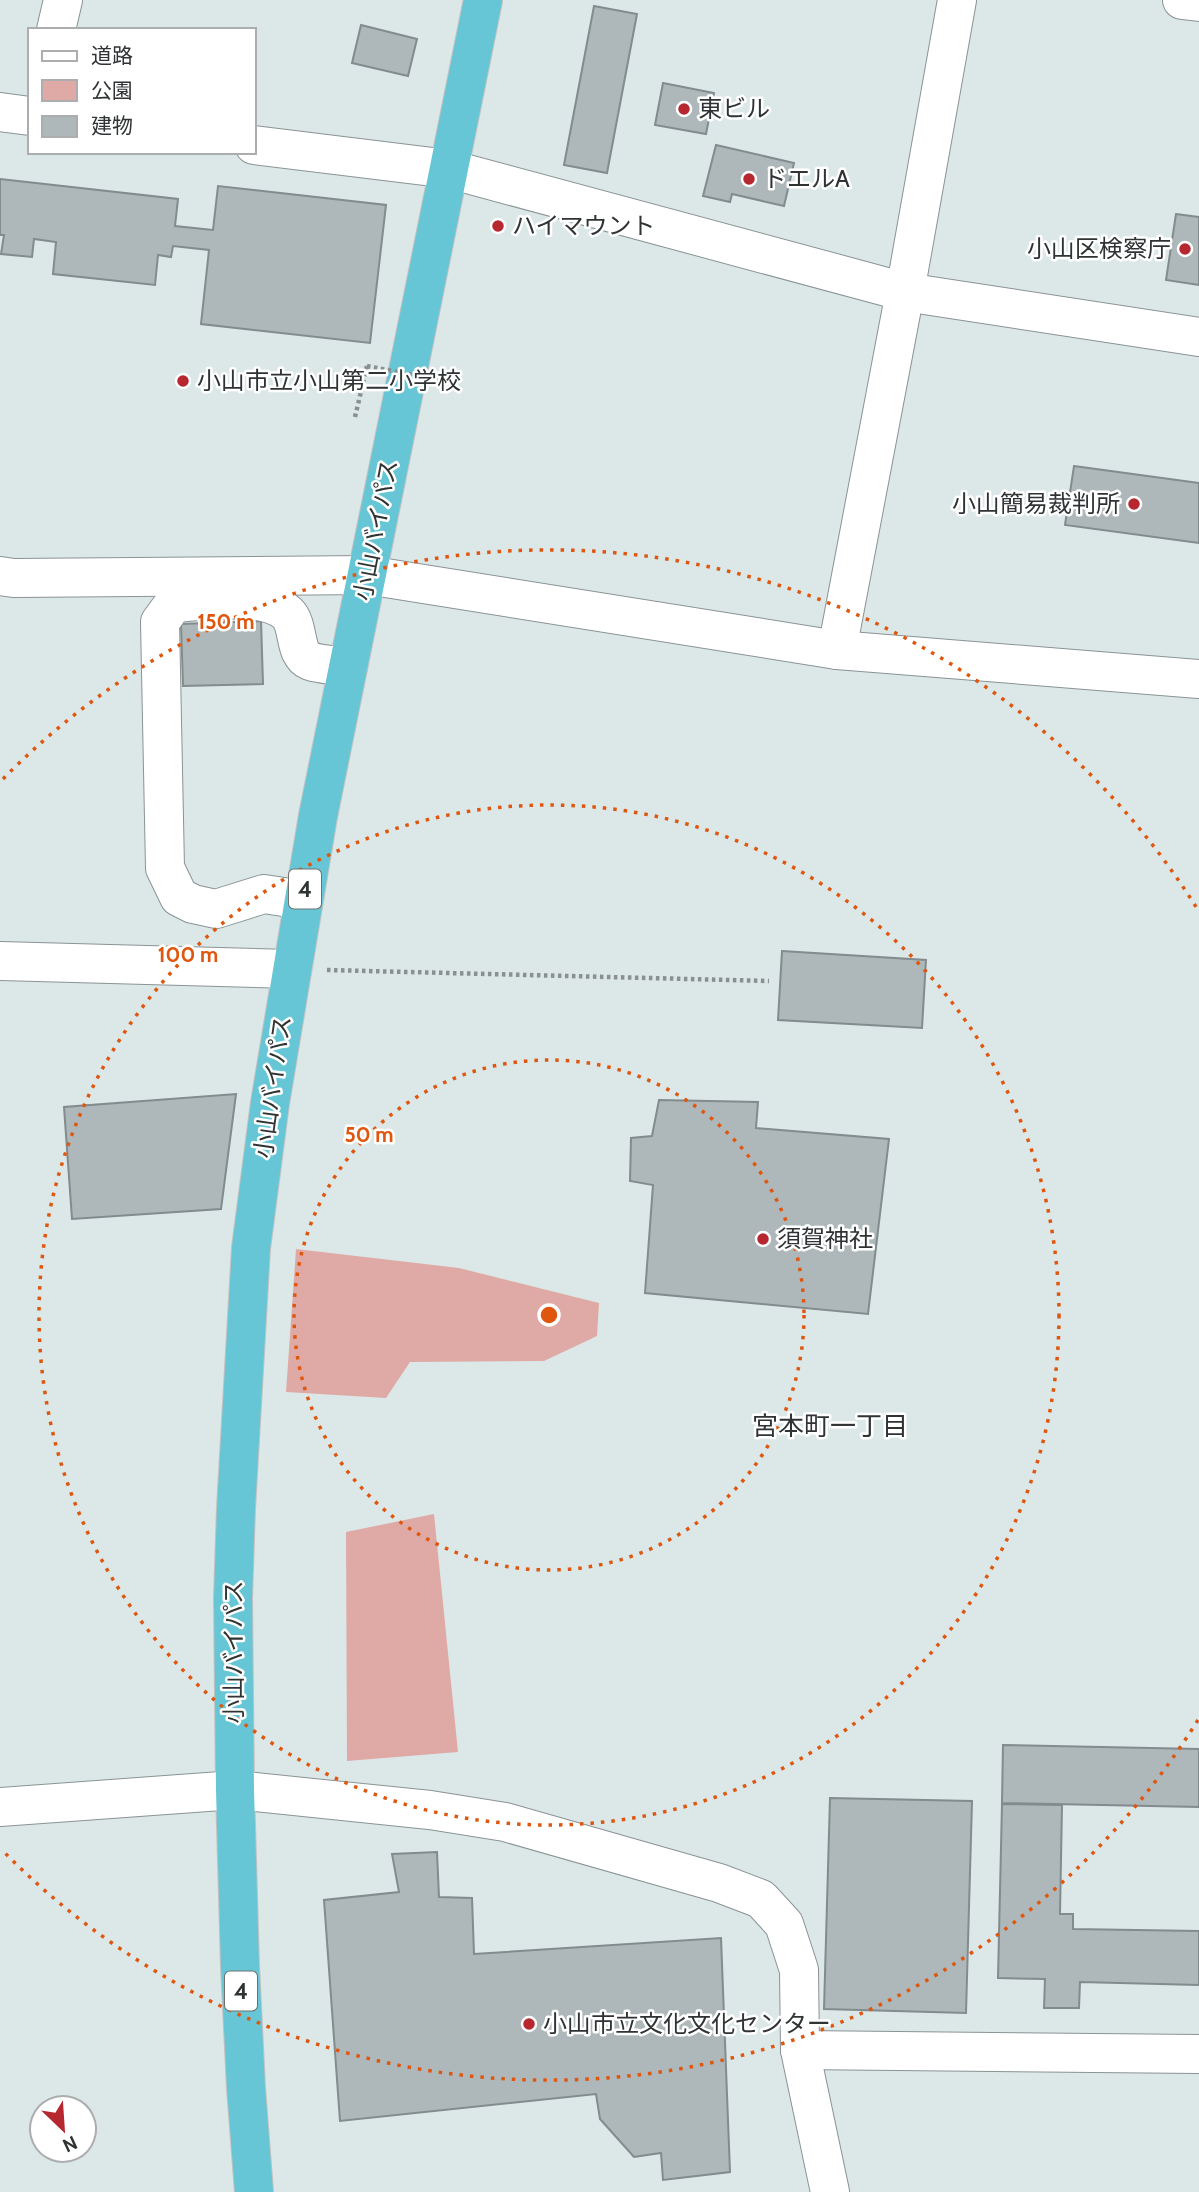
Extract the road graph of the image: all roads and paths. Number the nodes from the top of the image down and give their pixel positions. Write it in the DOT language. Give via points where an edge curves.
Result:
graph roads {
  1 [pos="63,0"];
  2 [pos="483,0"];
  3 [pos="957,0"];
  4 [pos="1182,0"];
  5 [pos="1199,2"];
  6 [pos="56,28"];
  7 [pos="0,112"];
  8 [pos="28,116"];
  9 [pos="256,145"];
  10 [pos="449,169"];
  11 [pos="905,292"];
  12 [pos="1199,337"];
  13 [pos="439,380"];
  14 [pos="355,417"];
  15 [pos="367,575"];
  16 [pos="0,576"];
  17 [pos="837,650"];
  18 [pos="348,667"];
  19 [pos="1199,679"];
  20 [pos="303,900"];
  21 [pos="0,961"];
  22 [pos="291,969"];
  23 [pos="769,981"];
  24 [pos="234,1790"];
  25 [pos="0,1807"];
  26 [pos="800,2050"];
  27 [pos="1199,2054"];
  28 [pos="254,2192"];
  29 [pos="830,2192"];
  1 -- 6 [label="street"];
  2 -- 10 [label="highway, 小山バイパス / 4"];
  3 -- 11 [label="street"];
  4 -- 5 [label="street"];
  7 -- 8 [label="street"];
  9 -- 10 [label="street"];
  10 -- 11 [label="street"];
  10 -- 15 [label="highway, 小山バイパス / 4"];
  11 -- 12 [label="street"];
  11 -- 17 [label="street"];
  13 -- 14 [label="path, bridge" via="367,366"];
  15 -- 16 [label="street"];
  15 -- 17 [label="street"];
  15 -- 18 [label="highway, 小山バイパス / 4"];
  17 -- 19 [label="street"];
  18 -- 20 [label="highway, 小山バイパス / 4"];
  18 -- 20 [label="street" via="308,660 286,613 259,600 174,603 160,622 165,868 172,887 193,904 216,909 264,894"];
  20 -- 22 [label="highway, 小山バイパス / 4"];
  21 -- 22 [label="street"];
  22 -- 23 [label="path"];
  22 -- 24 [label="highway, 小山バイパス / 4" via="251,1248 235,1547"];
  24 -- 25 [label="street"];
  24 -- 26 [label="street" via="505,1822 761,1899 785,1924 799,1970"];
  24 -- 28 [label="highway, 小山バイパス / 4"];
  26 -- 27 [label="street"];
  26 -- 29 [label="street"];
}
